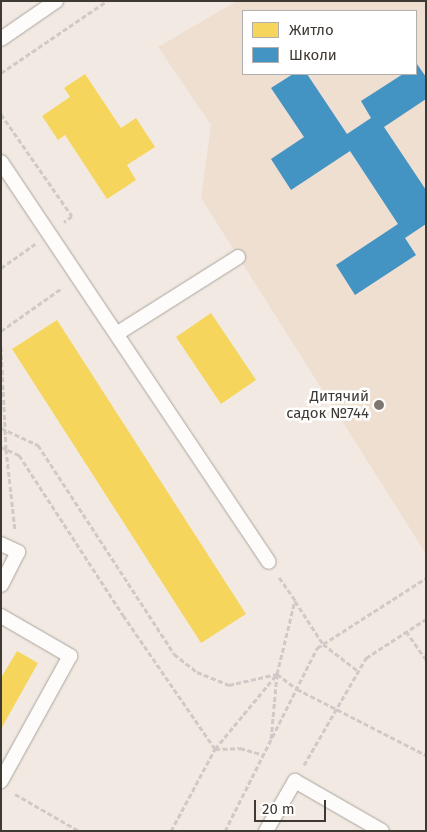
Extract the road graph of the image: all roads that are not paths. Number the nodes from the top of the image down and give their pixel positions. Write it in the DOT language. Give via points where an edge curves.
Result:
graph roads {
  1 [pos="56,1"];
  2 [pos="1,39"];
  3 [pos="1,162"];
  4 [pos="238,257"];
  5 [pos="118,333"];
  6 [pos="1,544"];
  7 [pos="270,562"];
  8 [pos="1,585"];
  9 [pos="1,616"];
  10 [pos="6,786"];
  11 [pos="266,831"];
  12 [pos="382,831"];
  1 -- 2 [label="lane"];
  3 -- 5 [label="lane"];
  4 -- 5 [label="lane"];
  5 -- 7 [label="lane"];
  6 -- 8 [label="lane" via="18,552"];
  9 -- 10 [label="lane" via="70,656"];
  11 -- 12 [label="lane" via="295,781"];
}
